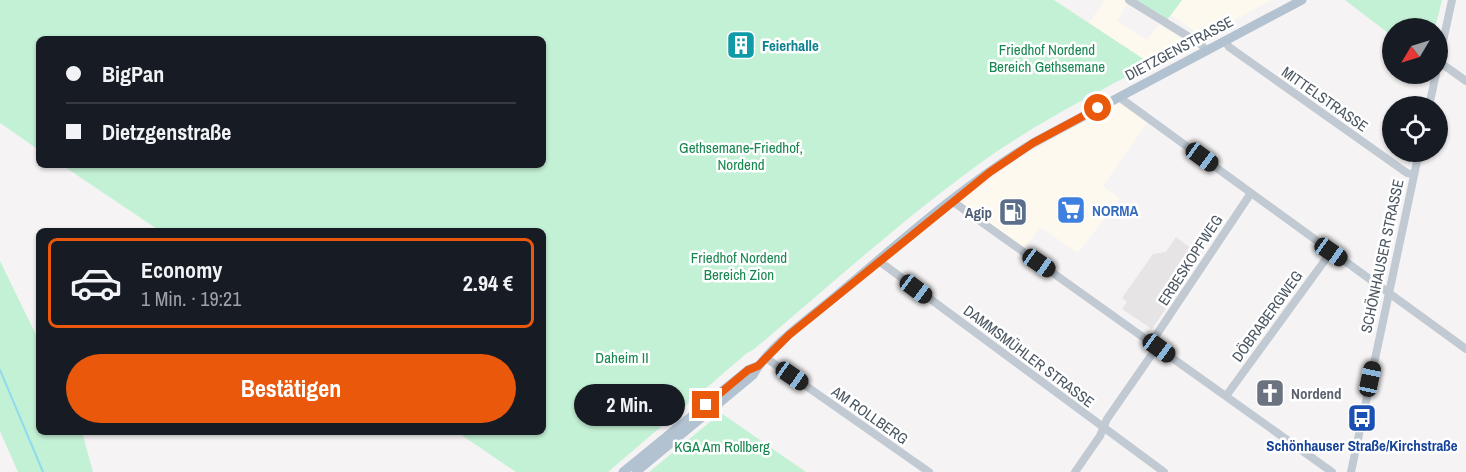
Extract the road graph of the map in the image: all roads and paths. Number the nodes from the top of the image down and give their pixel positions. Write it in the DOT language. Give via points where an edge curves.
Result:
graph roads {
  1 [pos="1130,0"];
  2 [pos="1302,0"];
  3 [pos="1452,0"];
  4 [pos="1448,18"];
  5 [pos="1225,41"];
  6 [pos="1205,51"];
  7 [pos="1448,68"];
  8 [pos="1466,81"];
  9 [pos="1119,97"];
  10 [pos="1417,162"];
  11 [pos="1414,175"];
  12 [pos="1251,193"];
  13 [pos="952,201"];
  14 [pos="1331,252"];
  15 [pos="879,261"];
  16 [pos="1388,292"];
  17 [pos="1154,345"];
  18 [pos="1466,349"];
  19 [pos="766,358"];
  20 [pos="758,366"];
  21 [pos="1226,396"];
  22 [pos="1104,428"];
  23 [pos="623,472"];
  24 [pos="636,472"];
  25 [pos="929,472"];
  26 [pos="1075,472"];
  27 [pos="1164,472"];
  28 [pos="1332,472"];
  29 [pos="1351,472"];
  1 -- 6 [label="street" via="1202,45"];
  2 -- 5 [label="main road, DIETZGENSTRASSE"];
  3 -- 4 [label="street"];
  5 -- 6 [label="main road, DIETZGENSTRASSE"];
  5 -- 11 [label="street, MITTELSTRASSE"];
  6 -- 9 [label="main road, DIETZGENSTRASSE"];
  7 -- 8 [label="street"];
  9 -- 12 [label="street"];
  9 -- 13 [label="main road, DIETZGENSTRASSE" via="1023,149"];
  10 -- 11 [label="street, SCHÖNHAUSER STRASSE"];
  11 -- 16 [label="street, SCHÖNHAUSER STRASSE"];
  12 -- 14 [label="street"];
  12 -- 17 [label="street, ERBESKOPFWEG"];
  13 -- 15 [label="main road, DIETZGENSTRASSE"];
  13 -- 17 [label="street"];
  14 -- 16 [label="street"];
  14 -- 21 [label="street, DÖBRABERGWEG"];
  15 -- 19 [label="main road, DIETZGENSTRASSE"];
  15 -- 22 [label="street, DAMMSMÜHLER STRASSE"];
  16 -- 18 [label="street"];
  16 -- 29 [label="street, SCHÖNHAUSER STRASSE"];
  17 -- 21 [label="street"];
  17 -- 22 [label="street, ERBESKOPFWEG"];
  19 -- 20 [label="main road, DIETZGENSTRASSE"];
  19 -- 25 [label="street, AM ROLLBERG"];
  20 -- 23 [label="main road, DIETZGENSTRASSE" via="748,370"];
  20 -- 24 [label="main road, DIETZGENSTRASSE" via="753,375"];
  21 -- 28 [label="street"];
  22 -- 26 [label="street, ERBESKOPFWEG"];
  22 -- 27 [label="street, DAMMSMÜHLER STRASSE"];
}
